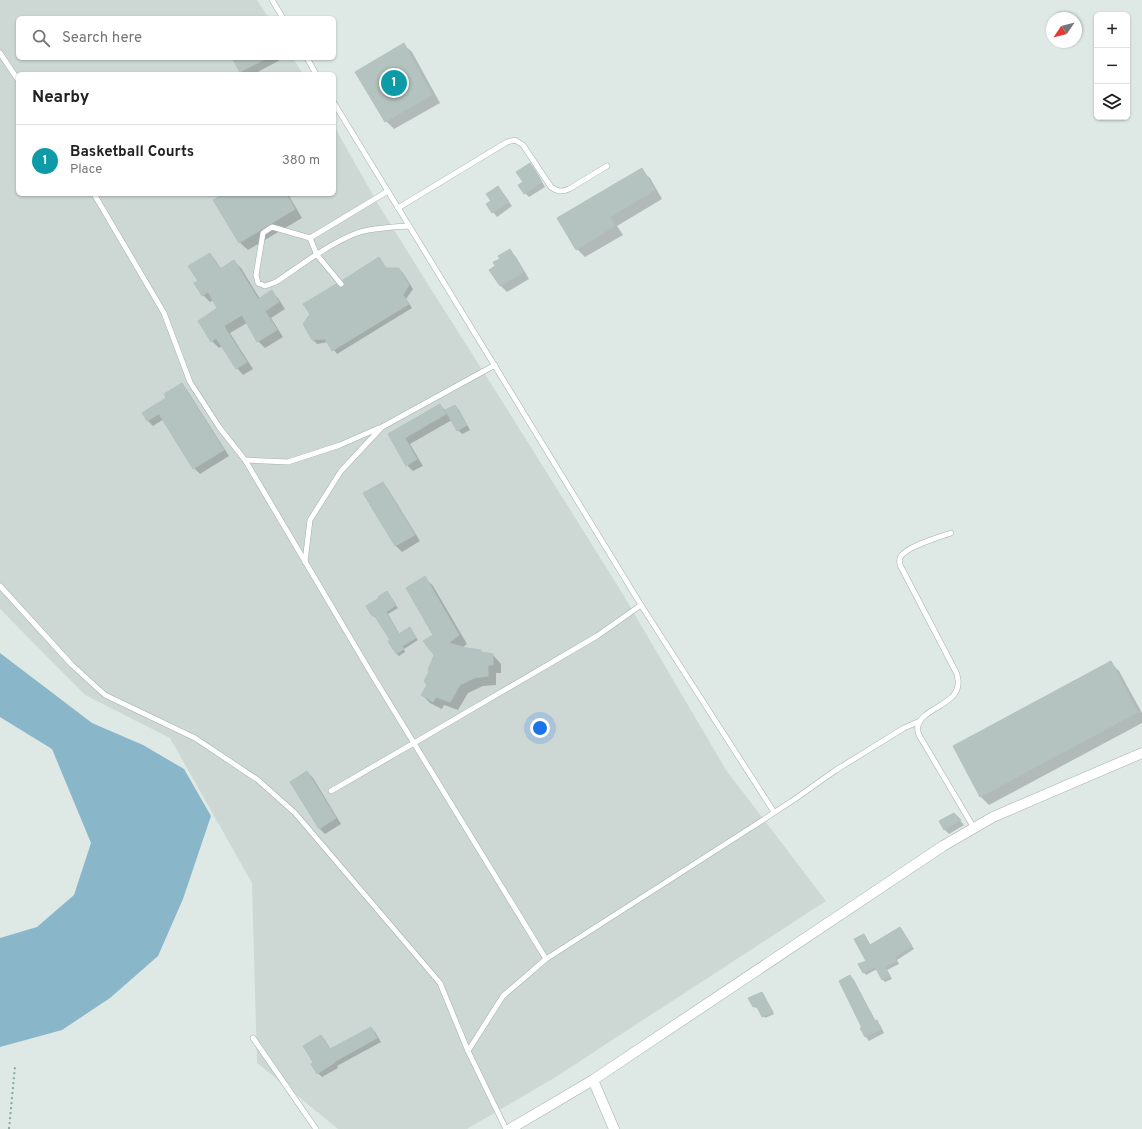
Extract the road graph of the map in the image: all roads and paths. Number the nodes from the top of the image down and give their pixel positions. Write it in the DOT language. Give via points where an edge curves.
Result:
graph roads {
  1 [pos="272,0"];
  2 [pos="282,16"];
  3 [pos="0,53"];
  4 [pos="308,60"];
  5 [pos="315,72"];
  6 [pos="16,77"];
  7 [pos="336,106"];
  8 [pos="607,166"];
  9 [pos="388,191"];
  10 [pos="95,196"];
  11 [pos="398,208"];
  12 [pos="409,226"];
  13 [pos="310,238"];
  14 [pos="317,255"];
  15 [pos="341,284"];
  16 [pos="495,366"];
  17 [pos="382,427"];
  18 [pos="245,460"];
  19 [pos="951,532"];
  20 [pos="305,562"];
  21 [pos="0,586"];
  22 [pos="641,605"];
  23 [pos="920,720"];
  24 [pos="414,743"];
  25 [pos="1142,753"];
  26 [pos="331,790"];
  27 [pos="774,812"];
  28 [pos="974,828"];
  29 [pos="546,959"];
  30 [pos="253,1038"];
  31 [pos="468,1051"];
  32 [pos="15,1066"];
  33 [pos="593,1080"];
  34 [pos="9,1129"];
  35 [pos="316,1129"];
  36 [pos="506,1129"];
  37 [pos="510,1129"];
  38 [pos="614,1129"];
  1 -- 2 [label="lane"];
  3 -- 6 [label="lane"];
  4 -- 5 [label="lane"];
  7 -- 9 [label="lane"];
  8 -- 11 [label="lane" via="569,189 557,191 551,187 523,145 514,140"];
  9 -- 11 [label="lane"];
  9 -- 13 [label="lane"];
  10 -- 18 [label="lane" via="164,313 190,382 219,427"];
  11 -- 12 [label="lane"];
  12 -- 14 [label="lane" via="358,232"];
  12 -- 16 [label="lane"];
  13 -- 14 [label="lane"];
  13 -- 14 [label="lane" via="272,227 263,233 256,275 258,283 265,286 276,282"];
  14 -- 15 [label="lane"];
  16 -- 17 [label="lane"];
  16 -- 22 [label="lane"];
  17 -- 18 [label="lane" via="340,445 288,462"];
  17 -- 20 [label="lane" via="341,472 310,520"];
  18 -- 20 [label="lane"];
  19 -- 23 [label="lane" via="907,551 900,558 903,573 957,674 959,684 949,700"];
  20 -- 24 [label="lane"];
  21 -- 31 [label="lane" via="72,666 105,695 195,738 258,780 295,814 440,983"];
  22 -- 24 [label="lane" via="597,636"];
  22 -- 27 [label="lane"];
  23 -- 27 [label="lane" via="836,770"];
  23 -- 28 [label="lane" via="917,727 919,735"];
  24 -- 26 [label="lane"];
  24 -- 29 [label="lane"];
  25 -- 28 [label="street" via="993,817"];
  27 -- 29 [label="lane"];
  28 -- 33 [label="street" via="943,846"];
  29 -- 31 [label="lane" via="504,996"];
  30 -- 35 [label="lane"];
  31 -- 36 [label="lane"];
  32 -- 34 [label="path"];
  33 -- 37 [label="street"];
  33 -- 38 [label="street"];
}
